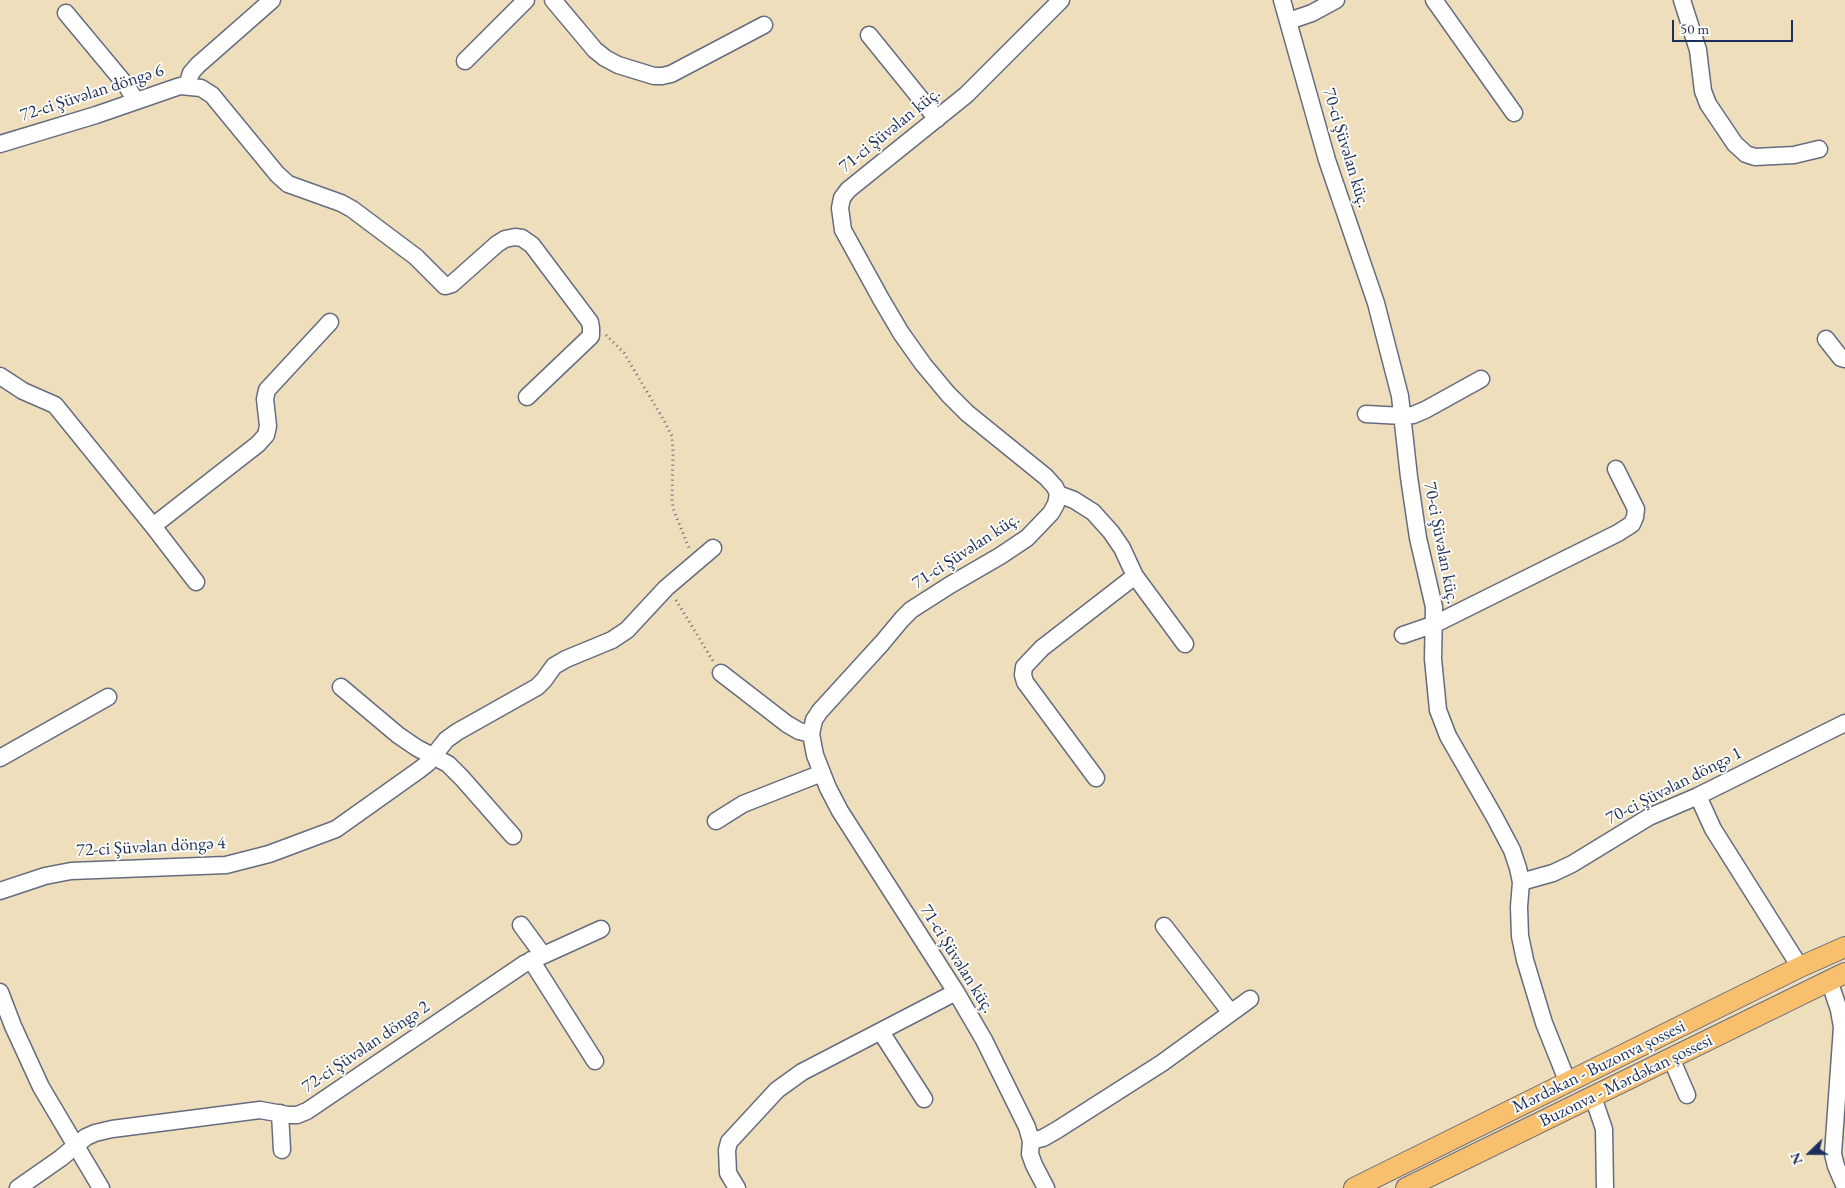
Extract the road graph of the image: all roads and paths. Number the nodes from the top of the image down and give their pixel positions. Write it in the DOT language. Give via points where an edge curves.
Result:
graph roads {
  1 [pos="272,0"];
  2 [pos="526,0"];
  3 [pos="553,0"];
  4 [pos="1061,0"];
  5 [pos="1282,0"];
  6 [pos="1336,0"];
  7 [pos="1434,0"];
  8 [pos="1682,0"];
  9 [pos="66,13"];
  10 [pos="1289,21"];
  11 [pos="764,25"];
  12 [pos="869,35"];
  13 [pos="465,61"];
  14 [pos="187,85"];
  15 [pos="136,100"];
  16 [pos="1514,113"];
  17 [pos="937,119"];
  18 [pos="0,144"];
  19 [pos="1819,149"];
  20 [pos="330,322"];
  21 [pos="591,328"];
  22 [pos="1826,339"];
  23 [pos="1845,359"];
  24 [pos="0,376"];
  25 [pos="1481,379"];
  26 [pos="527,397"];
  27 [pos="1366,414"];
  28 [pos="1403,416"];
  29 [pos="1616,469"];
  30 [pos="1058,494"];
  31 [pos="153,526"];
  32 [pos="713,548"];
  33 [pos="698,560"];
  34 [pos="1135,576"];
  35 [pos="196,582"];
  36 [pos="666,588"];
  37 [pos="1435,624"];
  38 [pos="1403,635"];
  39 [pos="1185,644"];
  40 [pos="721,673"];
  41 [pos="341,687"];
  42 [pos="108,697"];
  43 [pos="1845,723"];
  44 [pos="811,734"];
  45 [pos="433,756"];
  46 [pos="0,758"];
  47 [pos="822,773"];
  48 [pos="1096,778"];
  49 [pos="1698,796"];
  50 [pos="716,821"];
  51 [pos="513,836"];
  52 [pos="1521,882"];
  53 [pos="0,891"];
  54 [pos="521,925"];
  55 [pos="1164,926"];
  56 [pos="601,929"];
  57 [pos="1845,947"];
  58 [pos="537,958"];
  59 [pos="1800,968"];
  60 [pos="1837,976"];
  61 [pos="0,992"];
  62 [pos="956,992"];
  63 [pos="1250,999"];
  64 [pos="1231,1013"];
  65 [pos="881,1032"];
  66 [pos="1672,1058"];
  67 [pos="595,1061"];
  68 [pos="1568,1083"];
  69 [pos="1687,1095"];
  70 [pos="1593,1097"];
  71 [pos="924,1099"];
  72 [pos="280,1113"];
  73 [pos="1030,1141"];
  74 [pos="76,1145"];
  75 [pos="282,1150"];
  76 [pos="1845,1187"];
  77 [pos="18,1188"];
  78 [pos="101,1188"];
  79 [pos="737,1188"];
  80 [pos="1046,1188"];
  81 [pos="1354,1188"];
  82 [pos="1406,1188"];
  83 [pos="1605,1188"];
  1 -- 14 [label="street" via="198,65"];
  2 -- 13 [label="street"];
  3 -- 11 [label="street" via="605,58 654,76 671,74"];
  4 -- 17 [label="street, 71-ci Şüvəlan küç." via="996,66"];
  5 -- 10 [label="street, 70-ci Şüvəlan küç."];
  6 -- 10 [label="street"];
  7 -- 16 [label="street"];
  8 -- 19 [label="street" via="1698,50 1703,91 1735,144 1746,154 1756,157 1794,155"];
  9 -- 15 [label="street"];
  10 -- 28 [label="street, 70-ci Şüvəlan küç." via="1327,160 1378,310"];
  12 -- 17 [label="street"];
  14 -- 15 [label="street, 72-ci Şüvəlan döngə 6"];
  14 -- 21 [label="street, 72-ci Şüvəlan döngə 6" via="212,95 288,184 352,209 416,257 445,286 452,284 505,239 522,238 532,245 590,322"];
  15 -- 18 [label="street, 72-ci Şüvəlan döngə 6"];
  17 -- 30 [label="street, 71-ci Şüvəlan küç." via="848,190 840,208 843,230 901,333 923,364 948,394 1046,477"];
  20 -- 31 [label="street" via="267,390 266,435"];
  21 -- 26 [label="street" via="591,336"];
  21 -- 33 [label="path" via="606,335 624,353 672,436 674,512"];
  22 -- 23 [label="street"];
  24 -- 31 [label="street" via="23,391 55,405"];
  25 -- 28 [label="street" via="1425,410"];
  27 -- 28 [label="street"];
  28 -- 37 [label="street, 70-ci Şüvəlan küç." via="1418,538"];
  29 -- 37 [label="street" via="1636,509 1632,524"];
  30 -- 34 [label="street" via="1093,512 1122,548"];
  30 -- 44 [label="street, 71-ci Şüvəlan küç." via="1051,513 1027,538 911,610 820,711"];
  31 -- 35 [label="street"];
  32 -- 33 [label="street, 72-ci Şüvəlan döngə 4"];
  33 -- 36 [label="street, 72-ci Şüvəlan döngə 4"];
  34 -- 39 [label="street"];
  34 -- 48 [label="street" via="1042,648 1024,667 1026,682"];
  36 -- 40 [label="path"];
  36 -- 45 [label="street, 72-ci Şüvəlan döngə 4" via="627,630 612,640 566,658 554,666 537,687 446,740"];
  37 -- 38 [label="street"];
  37 -- 52 [label="street, 70-ci Şüvəlan küç." via="1433,659 1441,722 1507,841"];
  40 -- 44 [label="street" via="787,724"];
  41 -- 45 [label="street" via="398,735"];
  42 -- 46 [label="street"];
  43 -- 49 [label="street, 70-ci Şüvəlan döngə 1"];
  44 -- 47 [label="street, 71-ci Şüvəlan küç."];
  45 -- 51 [label="street" via="448,764 462,778"];
  45 -- 53 [label="street, 72-ci Şüvəlan döngə 4" via="412,776 336,829 269,854 226,865 70,871"];
  47 -- 50 [label="street" via="744,804"];
  47 -- 62 [label="street, 71-ci Şüvəlan küç." via="840,812"];
  49 -- 52 [label="street, 70-ci Şüvəlan döngə 1" via="1649,817 1559,870"];
  49 -- 59 [label="street" via="1713,828"];
  52 -- 68 [label="street, 70-ci Şüvəlan küç." via="1520,936 1525,960 1544,1023"];
  54 -- 58 [label="street"];
  55 -- 64 [label="street"];
  56 -- 58 [label="street, 72-ci Şüvəlan döngə 2"];
  57 -- 59 [label="main road, Mərdəkan - Buzonva şossesi"];
  58 -- 67 [label="street"];
  58 -- 72 [label="street, 72-ci Şüvəlan döngə 2" via="307,1111 297,1115"];
  59 -- 68 [label="main road, Mərdəkan - Buzonva şossesi"];
  60 -- 66 [label="main road, Buzonva - Mərdəkan şossesi"];
  60 -- 76 [label="street" via="1842,1027 1833,1154"];
  61 -- 74 [label="street" via="41,1087"];
  62 -- 65 [label="street"];
  62 -- 73 [label="street, 71-ci Şüvəlan küç." via="984,1040"];
  63 -- 64 [label="street"];
  64 -- 73 [label="street" via="1162,1063 1057,1130"];
  65 -- 71 [label="street"];
  65 -- 79 [label="street" via="790,1079 729,1142 726,1150 728,1173"];
  66 -- 69 [label="street"];
  66 -- 70 [label="main road, Buzonva - Mərdəkan şossesi"];
  68 -- 81 [label="main road, Mərdəkan - Buzonva şossesi"];
  70 -- 82 [label="main road, Buzonva - Mərdəkan şossesi"];
  70 -- 83 [label="street" via="1604,1129"];
  72 -- 74 [label="street, 72-ci Şüvəlan döngə 2" via="260,1110 112,1129 95,1133"];
  72 -- 75 [label="street"];
  73 -- 80 [label="street, 71-ci Şüvəlan küç." via="1030,1154"];
  74 -- 77 [label="street, 72-ci Şüvəlan döngə 2"];
  74 -- 78 [label="street"];
}
